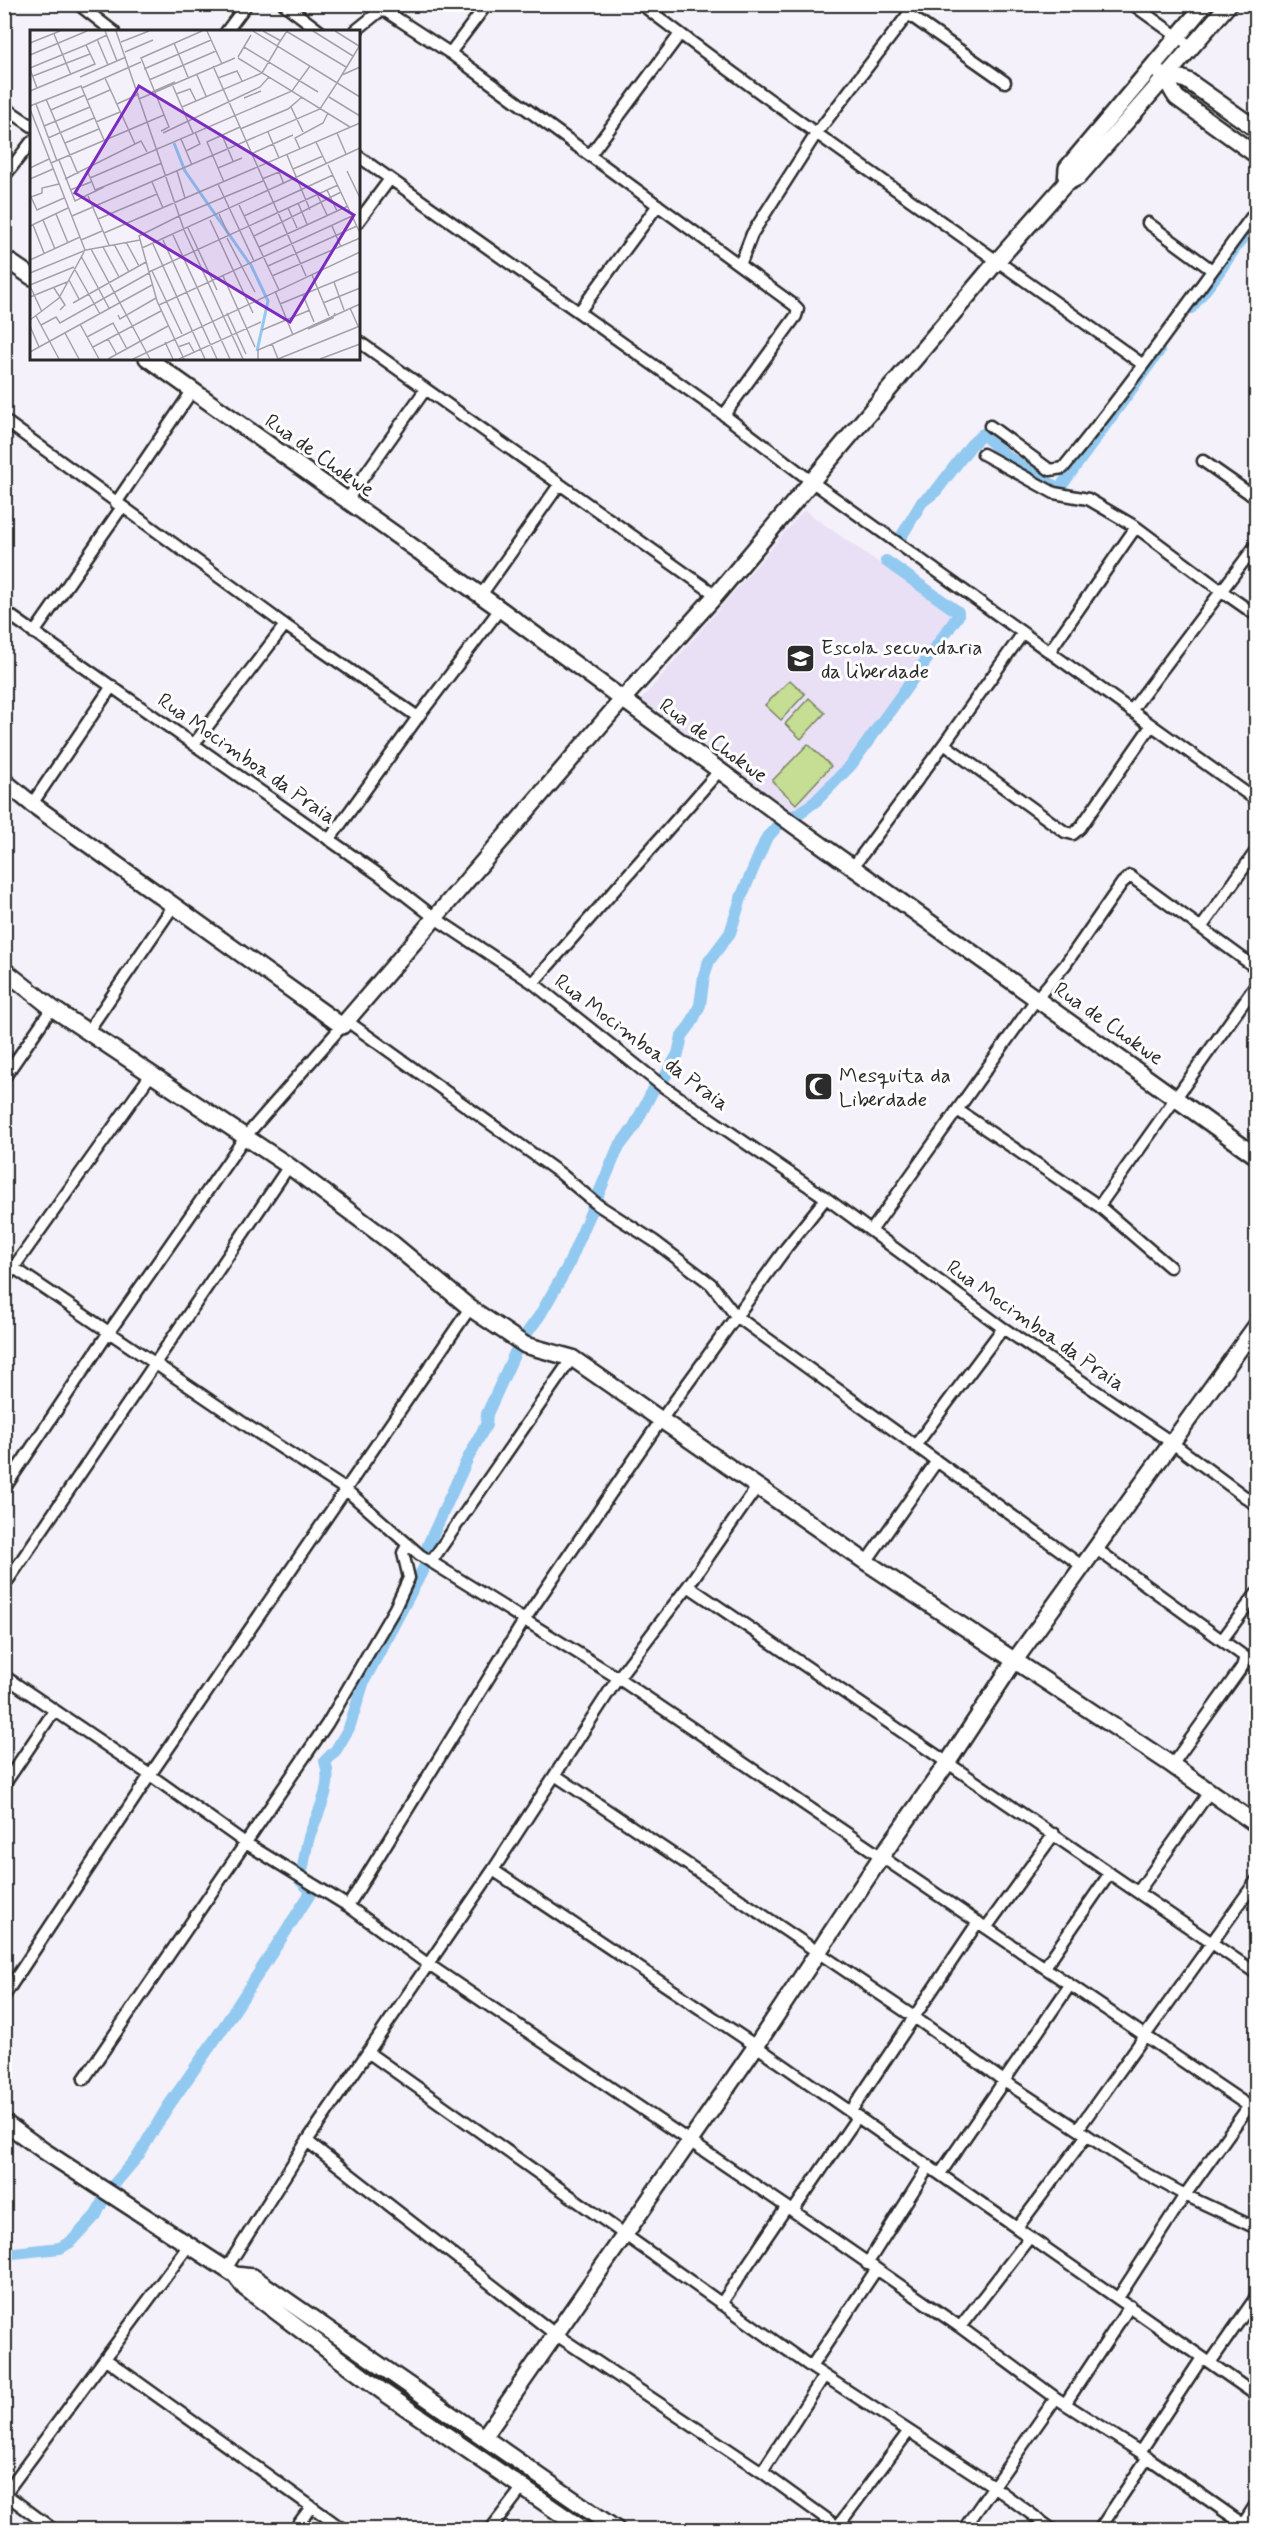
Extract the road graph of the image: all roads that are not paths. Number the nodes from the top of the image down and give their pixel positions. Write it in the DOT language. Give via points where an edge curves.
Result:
graph roads {
  1 [pos="78,4"];
  2 [pos="247,4"];
  3 [pos="284,4"];
  4 [pos="487,4"];
  5 [pos="641,4"];
  6 [pos="916,4"];
  7 [pos="1132,4"];
  8 [pos="1205,4"];
  9 [pos="1229,4"];
  10 [pos="908,14"];
  11 [pos="1219,16"];
  12 [pos="111,30"];
  13 [pos="228,30"];
  14 [pos="318,30"];
  15 [pos="356,30"];
  16 [pos="680,34"];
  17 [pos="1176,36"];
  18 [pos="1192,47"];
  19 [pos="450,53"];
  20 [pos="1151,67"];
  21 [pos="1166,78"];
  22 [pos="1005,82"];
  23 [pos="4,107"];
  24 [pos="1113,112"];
  25 [pos="1126,123"];
  26 [pos="30,125"];
  27 [pos="1257,129"];
  28 [pos="816,134"];
  29 [pos="30,144"];
  30 [pos="590,155"];
  31 [pos="1257,155"];
  32 [pos="360,157"];
  33 [pos="4,177"];
  34 [pos="390,179"];
  35 [pos="1066,183"];
  36 [pos="658,205"];
  37 [pos="1257,211"];
  38 [pos="360,219"];
  39 [pos="1148,223"];
  40 [pos="4,258"];
  41 [pos="998,260"];
  42 [pos="740,265"];
  43 [pos="1212,270"];
  44 [pos="30,276"];
  45 [pos="579,312"];
  46 [pos="360,342"];
  47 [pos="150,360"];
  48 [pos="1142,364"];
  49 [pos="425,390"];
  50 [pos="192,391"];
  51 [pos="724,416"];
  52 [pos="4,420"];
  53 [pos="990,426"];
  54 [pos="983,454"];
  55 [pos="1203,461"];
  56 [pos="811,481"];
  57 [pos="559,485"];
  58 [pos="1257,498"];
  59 [pos="347,500"];
  60 [pos="119,505"];
  61 [pos="1136,527"];
  62 [pos="1257,545"];
  63 [pos="1222,592"];
  64 [pos="481,595"];
  65 [pos="716,595"];
  66 [pos="500,609"];
  67 [pos="4,611"];
  68 [pos="1257,615"];
  69 [pos="285,625"];
  70 [pos="34,633"];
  71 [pos="1023,633"];
  72 [pos="1049,652"];
  73 [pos="112,687"];
  74 [pos="622,700"];
  75 [pos="1131,711"];
  76 [pos="418,717"];
  77 [pos="1151,726"];
  78 [pos="194,744"];
  79 [pos="944,744"];
  80 [pos="720,770"];
  81 [pos="4,781"];
  82 [pos="1257,800"];
  83 [pos="32,804"];
  84 [pos="329,840"];
  85 [pos="1257,851"];
  86 [pos="853,867"];
  87 [pos="174,905"];
  88 [pos="435,918"];
  89 [pos="1201,928"];
  90 [pos="1257,968"];
  91 [pos="4,970"];
  92 [pos="533,983"];
  93 [pos="1257,985"];
  94 [pos="1037,998"];
  95 [pos="52,1008"];
  96 [pos="344,1023"];
  97 [pos="88,1031"];
  98 [pos="152,1073"];
  99 [pos="4,1078"];
  100 [pos="1177,1098"];
  101 [pos="958,1111"];
  102 [pos="245,1137"];
  103 [pos="1257,1156"];
  104 [pos="289,1166"];
  105 [pos="826,1198"];
  106 [pos="1100,1206"];
  107 [pos="871,1231"];
  108 [pos="9,1264"];
  109 [pos="1170,1267"];
  110 [pos="4,1281"];
  111 [pos="470,1308"];
  112 [pos="736,1316"];
  113 [pos="1257,1326"];
  114 [pos="1003,1328"];
  115 [pos="109,1332"];
  116 [pos="572,1358"];
  117 [pos="156,1363"];
  118 [pos="661,1420"];
  119 [pos="1171,1442"];
  120 [pos="915,1446"];
  121 [pos="937,1461"];
  122 [pos="758,1487"];
  123 [pos="4,1489"];
  124 [pos="345,1489"];
  125 [pos="1257,1504"];
  126 [pos="408,1544"];
  127 [pos="1095,1548"];
  128 [pos="431,1562"];
  129 [pos="866,1562"];
  130 [pos="1082,1566"];
  131 [pos="4,1586"];
  132 [pos="688,1586"];
  133 [pos="1257,1594"];
  134 [pos="525,1619"];
  135 [pos="1222,1640"];
  136 [pos="1015,1660"];
  137 [pos="4,1676"];
  138 [pos="618,1678"];
  139 [pos="54,1711"];
  140 [pos="948,1762"];
  141 [pos="1172,1764"];
  142 [pos="150,1775"];
  143 [pos="555,1775"];
  144 [pos="4,1785"];
  145 [pos="1210,1791"];
  146 [pos="1257,1824"];
  147 [pos="1054,1834"];
  148 [pos="244,1842"];
  149 [pos="881,1857"];
  150 [pos="494,1870"];
  151 [pos="1110,1873"];
  152 [pos="1257,1881"];
  153 [pos="1138,1892"];
  154 [pos="348,1906"];
  155 [pos="982,1925"];
  156 [pos="1212,1943"];
  157 [pos="817,1953"];
  158 [pos="429,1965"];
  159 [pos="1045,1967"];
  160 [pos="1257,1973"];
  161 [pos="1070,1985"];
  162 [pos="4,1996"];
  163 [pos="914,2017"];
  164 [pos="1145,2037"];
  165 [pos="756,2046"];
  166 [pos="369,2054"];
  167 [pos="84,2079"];
  168 [pos="1004,2080"];
  169 [pos="1253,2109"];
  170 [pos="855,2114"];
  171 [pos="4,2122"];
  172 [pos="1082,2132"];
  173 [pos="307,2141"];
  174 [pos="689,2142"];
  175 [pos="929,2166"];
  176 [pos="940,2174"];
  177 [pos="1185,2195"];
  178 [pos="789,2210"];
  179 [pos="1017,2228"];
  180 [pos="1257,2228"];
  181 [pos="623,2236"];
  182 [pos="1030,2237"];
  183 [pos="189,2245"];
  184 [pos="872,2267"];
  185 [pos="230,2272"];
  186 [pos="1257,2297"];
  187 [pos="1118,2298"];
  188 [pos="721,2304"];
  189 [pos="1130,2307"];
  190 [pos="960,2327"];
  191 [pos="555,2334"];
  192 [pos="107,2360"];
  193 [pos="1206,2361"];
  194 [pos="811,2367"];
  195 [pos="394,2374"];
  196 [pos="824,2376"];
  197 [pos="382,2391"];
  198 [pos="1257,2395"];
  199 [pos="1060,2401"];
  200 [pos="909,2431"];
  201 [pos="484,2437"];
  202 [pos="504,2450"];
  203 [pos="1144,2454"];
  204 [pos="494,2467"];
  205 [pos="762,2472"];
  206 [pos="993,2486"];
  207 [pos="523,2487"];
  208 [pos="5,2494"];
  209 [pos="1257,2505"];
  210 [pos="311,2507"];
  211 [pos="1241,2527"];
  212 [pos="840,2528"];
  213 [pos="54,2529"];
  214 [pos="294,2529"];
  215 [pos="344,2529"];
  216 [pos="490,2529"];
  217 [pos="584,2529"];
  218 [pos="617,2529"];
  219 [pos="963,2529"];
  220 [pos="1053,2529"];
  221 [pos="1099,2529"];
  1 -- 12 [label="street"];
  2 -- 13 [label="street"];
  3 -- 14 [label="street"];
  4 -- 19 [label="street"];
  5 -- 16 [label="street"];
  6 -- 10 [label="street"];
  7 -- 17 [label="street"];
  8 -- 11 [label="street"];
  8 -- 17 [label="street"];
  9 -- 11 [label="street"];
  10 -- 22 [label="street"];
  10 -- 28 [label="street"];
  11 -- 18 [label="street"];
  15 -- 19 [label="street" via="380,11 387,12"];
  16 -- 28 [label="street"];
  16 -- 30 [label="street"];
  17 -- 18 [label="street"];
  17 -- 20 [label="street"];
  18 -- 21 [label="street"];
  19 -- 30 [label="street"];
  20 -- 21 [label="street"];
  20 -- 24 [label="street"];
  21 -- 25 [label="street"];
  21 -- 27 [label="street" via="1188,81"];
  21 -- 31 [label="street" via="1177,98"];
  23 -- 26 [label="street"];
  24 -- 25 [label="street"];
  24 -- 35 [label="street" via="1067,168"];
  25 -- 35 [label="street" via="1078,177"];
  28 -- 41 [label="street"];
  28 -- 42 [label="street" via="752,234"];
  29 -- 33 [label="street"];
  30 -- 36 [label="street"];
  32 -- 34 [label="street"];
  34 -- 38 [label="street"];
  34 -- 45 [label="street"];
  35 -- 41 [label="street"];
  36 -- 42 [label="street"];
  36 -- 45 [label="street"];
  37 -- 43 [label="street"];
  39 -- 43 [label="street"];
  40 -- 44 [label="street"];
  41 -- 48 [label="street"];
  41 -- 56 [label="street"];
  42 -- 51 [label="street" via="798,309"];
  43 -- 48 [label="street"];
  45 -- 51 [label="street"];
  46 -- 49 [label="street"];
  47 -- 50 [label="street, Rua de Chokwe"];
  48 -- 53 [label="street" via="1063,468 1050,470"];
  49 -- 57 [label="street"];
  49 -- 59 [label="street"];
  50 -- 59 [label="street, Rua de Chokwe"];
  50 -- 60 [label="street"];
  51 -- 56 [label="street"];
  52 -- 60 [label="street"];
  54 -- 61 [label="street" via="1054,493 1088,499"];
  55 -- 58 [label="street"];
  56 -- 65 [label="street"];
  56 -- 71 [label="street"];
  57 -- 64 [label="street"];
  57 -- 65 [label="street"];
  59 -- 64 [label="street, Rua de Chokwe"];
  60 -- 69 [label="street"];
  60 -- 70 [label="street"];
  61 -- 63 [label="street"];
  61 -- 72 [label="street"];
  62 -- 63 [label="street"];
  63 -- 68 [label="street"];
  63 -- 75 [label="street"];
  64 -- 66 [label="street, Rua de Chokwe"];
  65 -- 74 [label="street"];
  66 -- 74 [label="street, Rua de Chokwe"];
  66 -- 76 [label="street"];
  67 -- 70 [label="street, Rua Mocimboa da Praia"];
  69 -- 76 [label="street"];
  69 -- 78 [label="street"];
  70 -- 73 [label="street, Rua Mocimboa da Praia"];
  71 -- 72 [label="street"];
  71 -- 79 [label="street"];
  72 -- 75 [label="street"];
  73 -- 78 [label="street, Rua Mocimboa da Praia"];
  73 -- 83 [label="street"];
  74 -- 80 [label="street, Rua de Chokwe"];
  74 -- 88 [label="street"];
  75 -- 77 [label="street"];
  76 -- 84 [label="street"];
  77 -- 79 [label="street" via="1073,834"];
  77 -- 82 [label="street"];
  78 -- 84 [label="street, Rua Mocimboa da Praia"];
  79 -- 86 [label="street"];
  80 -- 86 [label="street, Rua de Chokwe"];
  80 -- 92 [label="street"];
  81 -- 83 [label="street"];
  83 -- 87 [label="street"];
  84 -- 88 [label="street, Rua Mocimboa da Praia"];
  85 -- 89 [label="street"];
  86 -- 94 [label="street, Rua de Chokwe"];
  87 -- 96 [label="street"];
  87 -- 97 [label="street"];
  88 -- 92 [label="street, Rua Mocimboa da Praia"];
  88 -- 96 [label="street"];
  89 -- 90 [label="street"];
  89 -- 94 [label="street" via="1130,876"];
  91 -- 95 [label="street"];
  92 -- 105 [label="street, Rua Mocimboa da Praia" via="658,1083"];
  93 -- 100 [label="street"];
  94 -- 100 [label="street, Rua de Chokwe"];
  94 -- 101 [label="street"];
  95 -- 97 [label="street"];
  95 -- 99 [label="street"];
  96 -- 102 [label="street"];
  96 -- 112 [label="street" via="654,1241 711,1284"];
  97 -- 98 [label="street"];
  98 -- 102 [label="street"];
  98 -- 108 [label="street"];
  100 -- 103 [label="street, Rua de Chokwe"];
  100 -- 106 [label="street"];
  101 -- 106 [label="street"];
  101 -- 107 [label="street"];
  102 -- 104 [label="street"];
  102 -- 115 [label="street"];
  104 -- 111 [label="street"];
  104 -- 117 [label="street"];
  105 -- 107 [label="street, Rua Mocimboa da Praia"];
  105 -- 112 [label="street"];
  106 -- 109 [label="street"];
  107 -- 114 [label="street, Rua Mocimboa da Praia"];
  108 -- 110 [label="street"];
  108 -- 115 [label="street"];
  111 -- 116 [label="street" via="518,1341"];
  111 -- 124 [label="street"];
  112 -- 118 [label="street"];
  112 -- 120 [label="street"];
  113 -- 119 [label="street"];
  114 -- 119 [label="street, Rua Mocimboa da Praia"];
  114 -- 120 [label="street"];
  115 -- 117 [label="street"];
  115 -- 123 [label="street"];
  116 -- 118 [label="street"];
  116 -- 128 [label="street"];
  117 -- 124 [label="street"];
  117 -- 131 [label="street"];
  118 -- 122 [label="street"];
  118 -- 134 [label="street"];
  119 -- 125 [label="street, Rua Mocimboa da Praia"];
  119 -- 127 [label="street"];
  120 -- 121 [label="street"];
  121 -- 129 [label="street"];
  121 -- 130 [label="street"];
  122 -- 129 [label="street"];
  122 -- 132 [label="street"];
  124 -- 126 [label="street"];
  124 -- 142 [label="street"];
  126 -- 128 [label="street"];
  126 -- 148 [label="street" via="403,1553 409,1578 395,1608 327,1724"];
  127 -- 130 [label="street"];
  127 -- 135 [label="street"];
  128 -- 134 [label="street"];
  129 -- 136 [label="street"];
  130 -- 136 [label="street"];
  132 -- 138 [label="street"];
  132 -- 140 [label="street"];
  133 -- 135 [label="street"];
  134 -- 138 [label="street"];
  134 -- 154 [label="street"];
  135 -- 141 [label="street" via="1241,1653 1245,1662"];
  136 -- 140 [label="street"];
  136 -- 141 [label="street"];
  137 -- 139 [label="street"];
  138 -- 143 [label="street"];
  138 -- 149 [label="street"];
  139 -- 142 [label="street"];
  139 -- 144 [label="street"];
  140 -- 147 [label="street"];
  140 -- 149 [label="street"];
  141 -- 145 [label="street"];
  142 -- 148 [label="street"];
  142 -- 162 [label="street"];
  143 -- 150 [label="street"];
  143 -- 157 [label="street"];
  145 -- 146 [label="street"];
  145 -- 153 [label="street"];
  147 -- 151 [label="street"];
  147 -- 155 [label="street"];
  148 -- 154 [label="street"];
  148 -- 167 [label="street"];
  149 -- 155 [label="street"];
  149 -- 157 [label="street"];
  150 -- 158 [label="street"];
  150 -- 165 [label="street"];
  151 -- 153 [label="street"];
  151 -- 159 [label="street"];
  152 -- 156 [label="street"];
  153 -- 156 [label="street"];
  154 -- 158 [label="street"];
  155 -- 159 [label="street"];
  155 -- 163 [label="street"];
  156 -- 160 [label="street"];
  156 -- 164 [label="street"];
  157 -- 163 [label="street"];
  157 -- 165 [label="street"];
  158 -- 166 [label="street"];
  158 -- 174 [label="street"];
  159 -- 161 [label="street"];
  161 -- 164 [label="street"];
  161 -- 168 [label="street"];
  163 -- 168 [label="street"];
  163 -- 170 [label="street"];
  164 -- 169 [label="street"];
  164 -- 172 [label="street"];
  165 -- 170 [label="street"];
  165 -- 174 [label="street"];
  166 -- 173 [label="street"];
  166 -- 181 [label="street"];
  168 -- 172 [label="street"];
  168 -- 176 [label="street"];
  169 -- 177 [label="street"];
  170 -- 175 [label="street"];
  170 -- 178 [label="street"];
  171 -- 183 [label="street"];
  172 -- 177 [label="street"];
  172 -- 179 [label="street"];
  173 -- 185 [label="street"];
  173 -- 191 [label="street"];
  174 -- 178 [label="street"];
  174 -- 181 [label="street"];
  175 -- 176 [label="street"];
  175 -- 184 [label="street"];
  176 -- 179 [label="street"];
  177 -- 180 [label="street"];
  177 -- 187 [label="street"];
  178 -- 184 [label="street"];
  178 -- 188 [label="street"];
  179 -- 182 [label="street"];
  181 -- 188 [label="street"];
  181 -- 191 [label="street"];
  182 -- 187 [label="street"];
  182 -- 190 [label="street"];
  183 -- 185 [label="street"];
  183 -- 192 [label="street"];
  184 -- 190 [label="street"];
  184 -- 194 [label="street"];
  185 -- 195 [label="street" via="253,2277"];
  185 -- 197 [label="street"];
  186 -- 193 [label="street"];
  187 -- 189 [label="street"];
  188 -- 194 [label="street"];
  189 -- 193 [label="street"];
  189 -- 199 [label="street"];
  190 -- 199 [label="street"];
  191 -- 201 [label="street"];
  191 -- 205 [label="street"];
  192 -- 208 [label="street"];
  192 -- 210 [label="street"];
  193 -- 198 [label="street"];
  193 -- 203 [label="street"];
  194 -- 196 [label="street"];
  195 -- 197 [label="street"];
  195 -- 201 [label="street"];
  196 -- 200 [label="street"];
  196 -- 205 [label="street"];
  197 -- 204 [label="street"];
  199 -- 203 [label="street"];
  199 -- 206 [label="street"];
  200 -- 206 [label="street"];
  200 -- 212 [label="street"];
  201 -- 202 [label="street"];
  202 -- 204 [label="street"];
  202 -- 218 [label="street"];
  203 -- 211 [label="street"];
  203 -- 221 [label="street"];
  204 -- 207 [label="street"];
  205 -- 212 [label="street"];
  206 -- 219 [label="street"];
  206 -- 220 [label="street"];
  207 -- 216 [label="street"];
  207 -- 217 [label="street"];
  208 -- 213 [label="street"];
  209 -- 211 [label="street"];
  210 -- 214 [label="street"];
  210 -- 215 [label="street"];
}
